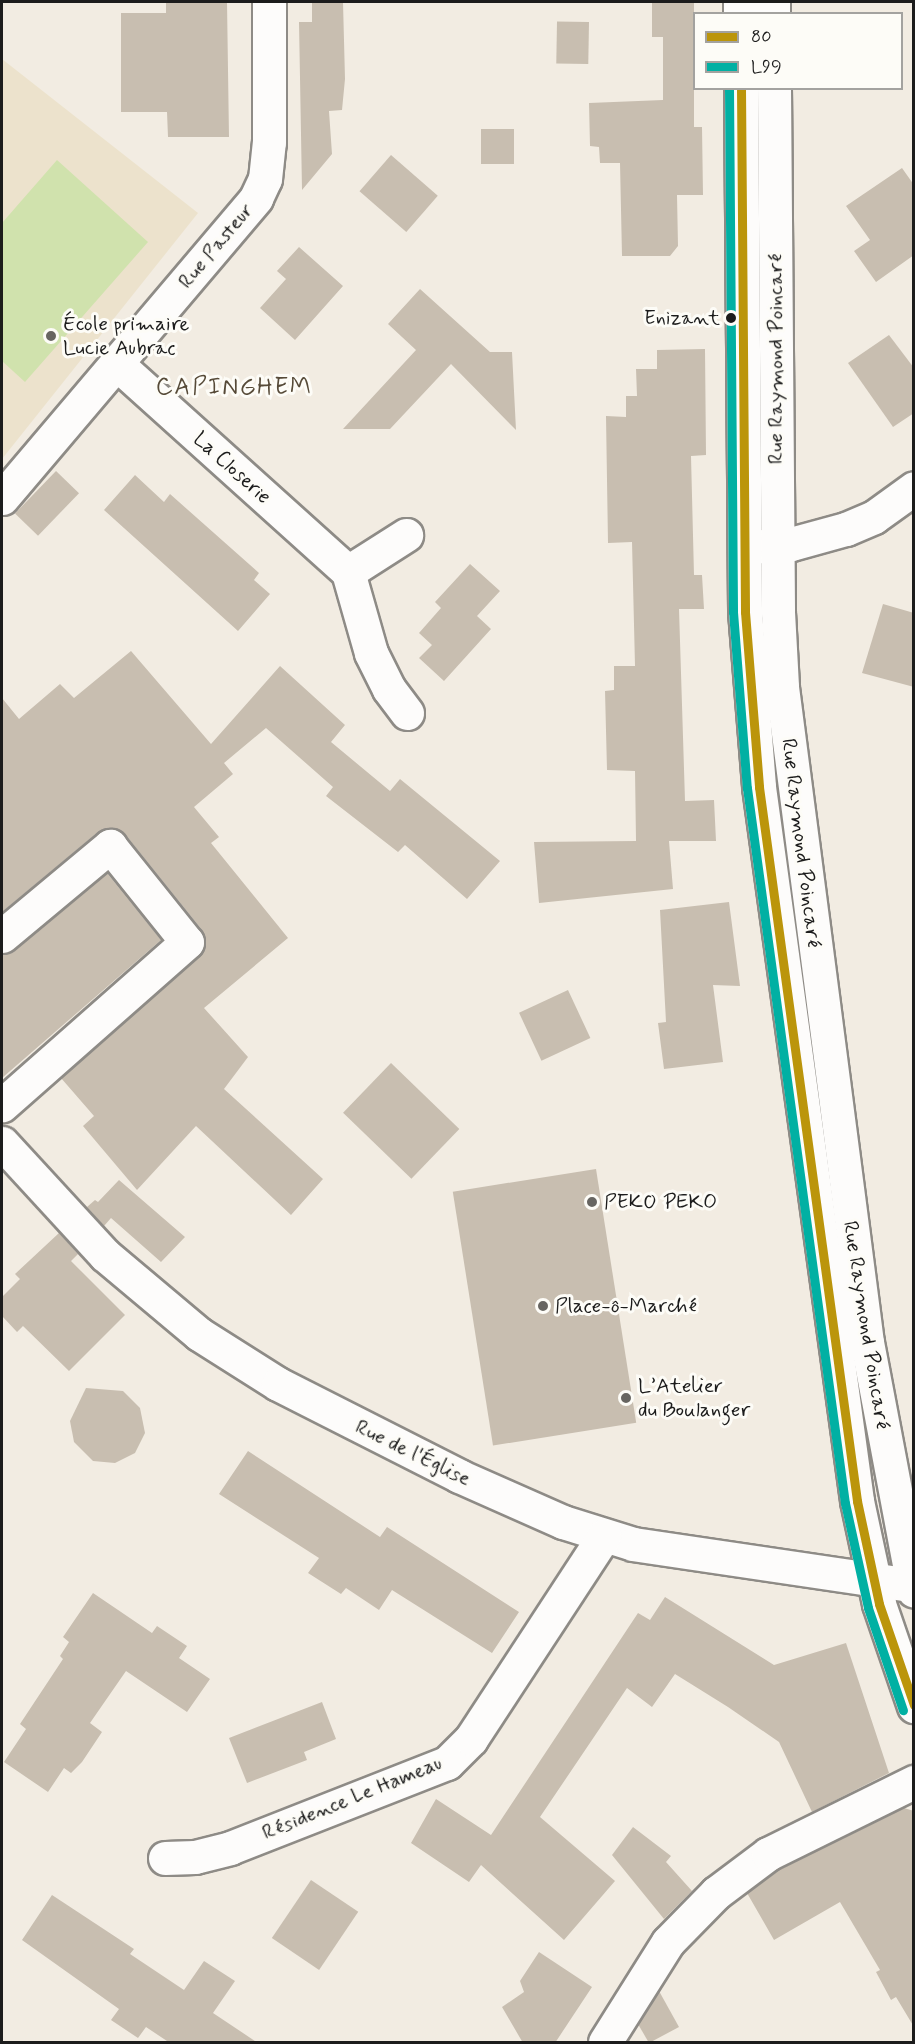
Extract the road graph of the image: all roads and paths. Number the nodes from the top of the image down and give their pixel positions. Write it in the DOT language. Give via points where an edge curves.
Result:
graph roads {
  1 [pos="269,2"];
  2 [pos="741,90"];
  3 [pos="774,90"];
  4 [pos="116,363"];
  5 [pos="914,488"];
  6 [pos="2,498"];
  7 [pos="406,535"];
  8 [pos="777,545"];
  9 [pos="744,547"];
  10 [pos="348,572"];
  11 [pos="407,713"];
  12 [pos="2,936"];
  13 [pos="2,1105"];
  14 [pos="2,1143"];
  15 [pos="604,1536"];
  16 [pos="873,1580"];
  17 [pos="913,1588"];
  18 [pos="902,1637"];
  19 [pos="914,1706"];
  20 [pos="914,1782"];
  21 [pos="165,1858"];
  22 [pos="605,2043"];
  1 -- 4 [label="street, Rue Pasteur" via="269,142 265,179 242,218"];
  2 -- 9 [label="street, Rue Raymond Poincaré"];
  3 -- 8 [label="street, Rue Raymond Poincaré"];
  4 -- 6 [label="street, Rue Pasteur"];
  4 -- 10 [label="street, La Closerie"];
  5 -- 8 [label="street" via="874,517 846,529"];
  7 -- 10 [label="street"];
  8 -- 9 [label="street"];
  8 -- 17 [label="street, Rue Raymond Poincaré" via="789,761 867,1342"];
  9 -- 16 [label="street, Rue Raymond Poincaré" via="747,648 759,787 849,1453"];
  10 -- 11 [label="street" via="371,653 389,689"];
  12 -- 13 [label="street" via="110,846 187,942"];
  14 -- 15 [label="street, Rue de l'Église" via="76,1227 134,1282 240,1361 459,1476"];
  15 -- 16 [label="street, Rue de l'Église" via="664,1551"];
  15 -- 21 [label="street, Résidence Le Hameau" via="471,1739 453,1758 432,1771 230,1848 195,1857"];
  16 -- 17 [label="street, Rue de l'Église"];
  16 -- 18 [label="street, Rue Raymond Poincaré"];
  18 -- 19 [label="street, Rue Raymond Poincaré"];
  20 -- 22 [label="street" via="768,1854 716,1893 668,1942"];
}
